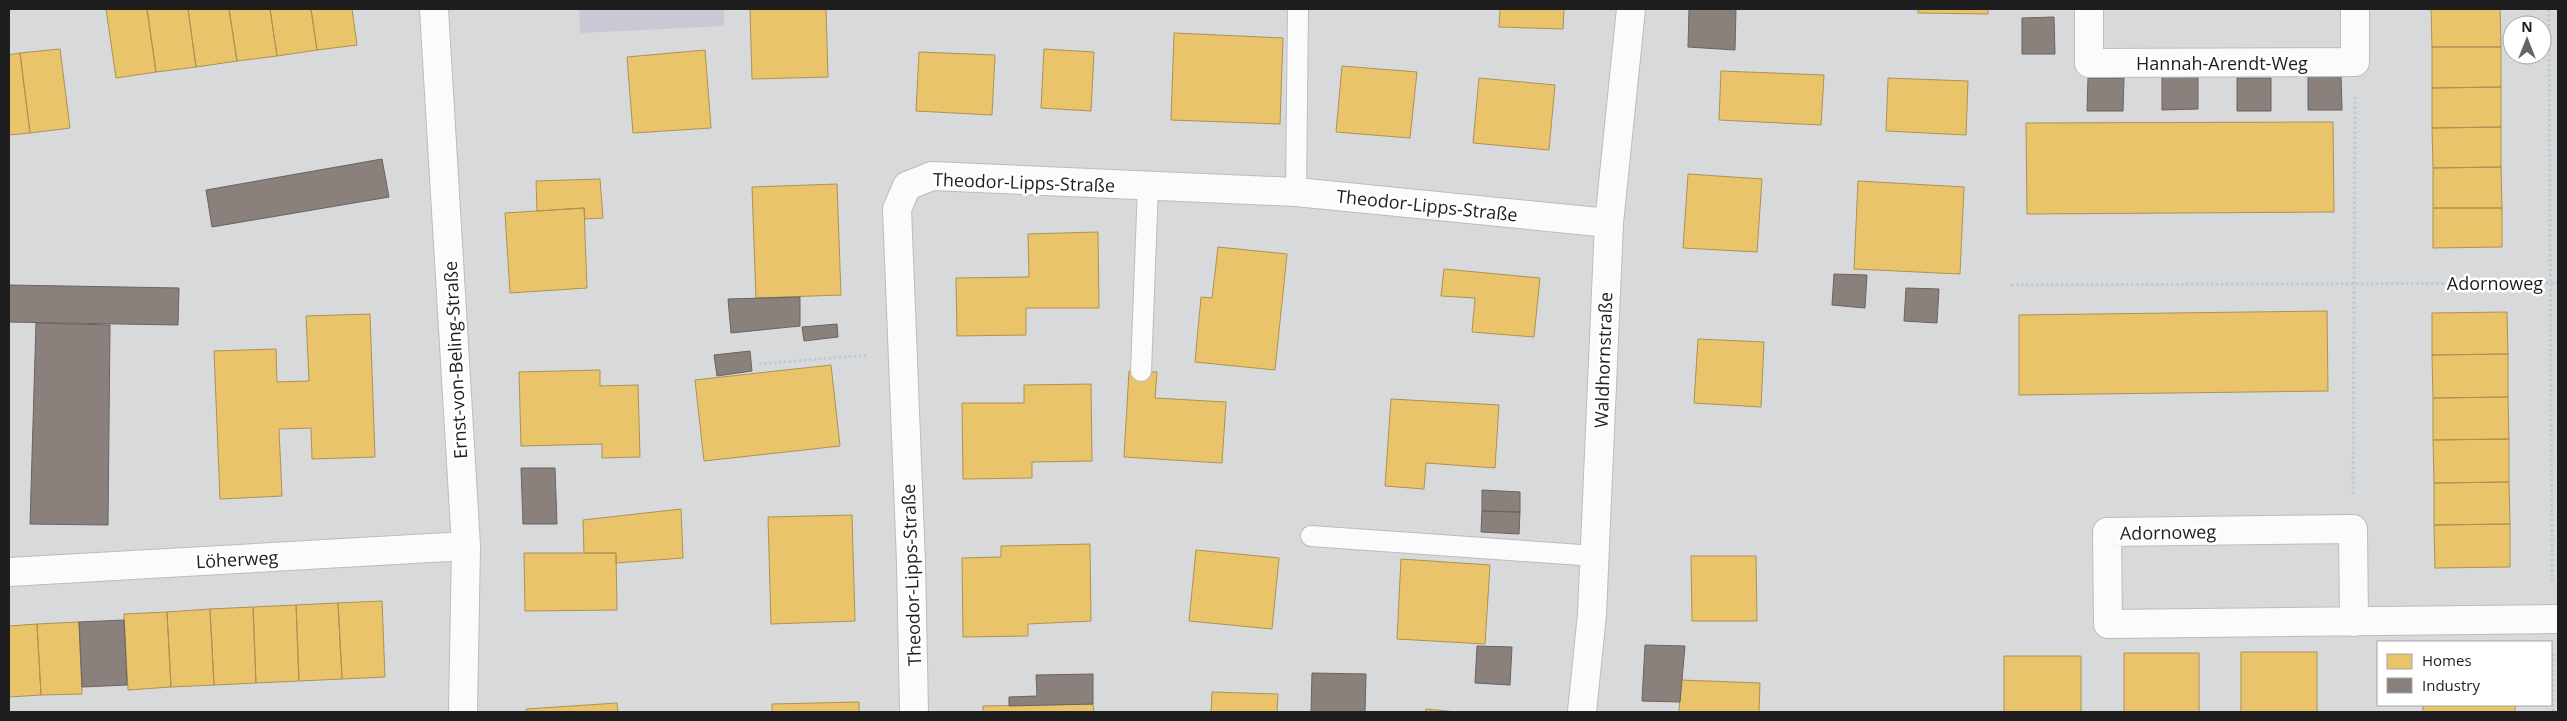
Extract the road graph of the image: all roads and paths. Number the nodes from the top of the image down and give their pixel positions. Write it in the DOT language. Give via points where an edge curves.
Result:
graph roads {
  1 [pos="434,9"];
  2 [pos="1298,9"];
  3 [pos="1631,9"];
  4 [pos="2089,9"];
  5 [pos="2355,9"];
  6 [pos="2549,9"];
  7 [pos="2356,62"];
  8 [pos="1148,186"];
  9 [pos="1296,192"];
  10 [pos="1609,222"];
  11 [pos="2550,283"];
  12 [pos="2558,283"];
  13 [pos="2354,284"];
  14 [pos="2011,285"];
  15 [pos="902,352"];
  16 [pos="759,364"];
  17 [pos="1141,371"];
  18 [pos="2353,529"];
  19 [pos="1311,536"];
  20 [pos="466,546"];
  21 [pos="1595,556"];
  22 [pos="9,572"];
  23 [pos="2555,619"];
  24 [pos="2354,622"];
  25 [pos="464,712"];
  26 [pos="914,712"];
  27 [pos="1582,712"];
  28 [pos="2553,712"];
  1 -- 20 [label="street, Ernst-von-Beling-Straße"];
  2 -- 9 [label="lane"];
  3 -- 10 [label="street, Waldhornstraße"];
  4 -- 7 [label="street, Hannah-Arendt-Weg" via="2089,63"];
  5 -- 7 [label="street"];
  6 -- 11 [label="path"];
  7 -- 13 [label="path"];
  8 -- 9 [label="street, Theodor-Lipps-Straße"];
  8 -- 15 [label="street, Theodor-Lipps-Straße" via="932,176 907,186 897,209"];
  8 -- 17 [label="lane"];
  9 -- 10 [label="street, Theodor-Lipps-Straße"];
  10 -- 21 [label="street, Waldhornstraße"];
  11 -- 12 [label="path, Adornoweg"];
  11 -- 13 [label="path, Adornoweg"];
  11 -- 23 [label="path"];
  13 -- 14 [label="path, Adornoweg"];
  13 -- 18 [label="path"];
  15 -- 16 [label="path"];
  15 -- 26 [label="street, Theodor-Lipps-Straße"];
  18 -- 24 [label="street"];
  18 -- 24 [label="street, Adornoweg" via="2107,532 2108,624"];
  19 -- 21 [label="lane"];
  20 -- 22 [label="street, Löherweg"];
  20 -- 25 [label="street, Ernst-von-Beling-Straße"];
  21 -- 27 [label="street, Waldhornstraße"];
  23 -- 24 [label="street, Adornoweg"];
  23 -- 28 [label="path"];
}
